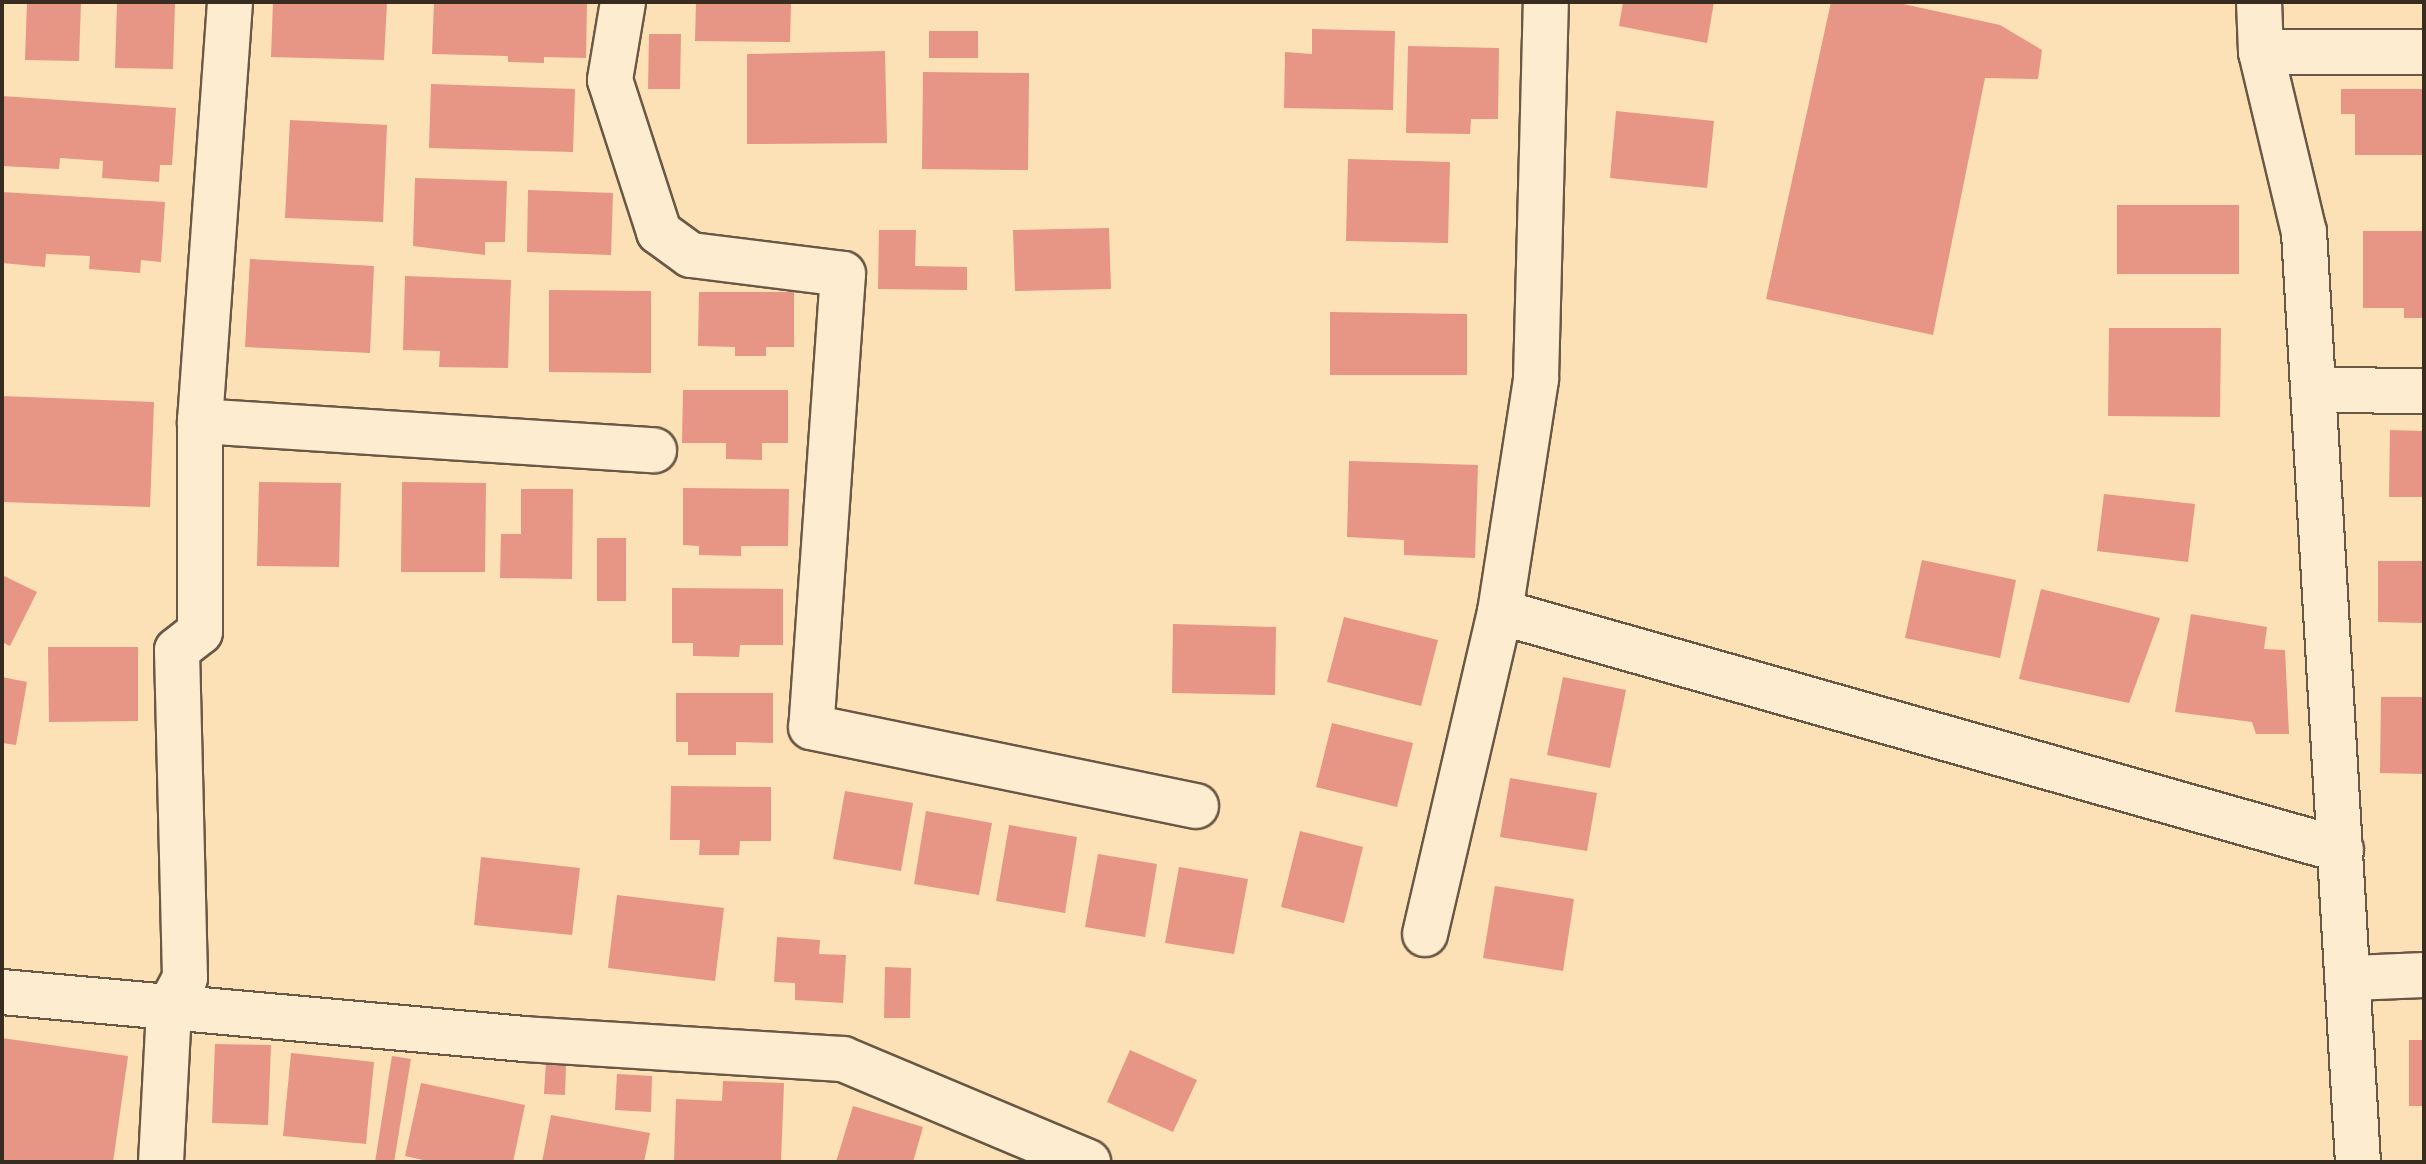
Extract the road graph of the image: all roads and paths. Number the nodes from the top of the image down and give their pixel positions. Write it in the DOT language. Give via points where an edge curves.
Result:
graph roads {
  1 [pos="230,2"];
  2 [pos="623,2"];
  3 [pos="1546,2"];
  4 [pos="2259,2"];
  5 [pos="2261,52"];
  6 [pos="2424,52"];
  7 [pos="2316,390"];
  8 [pos="2424,391"];
  9 [pos="200,421"];
  10 [pos="654,450"];
  11 [pos="1500,612"];
  12 [pos="1196,806"];
  13 [pos="2341,850"];
  14 [pos="1425,934"];
  15 [pos="2424,975"];
  16 [pos="2351,978"];
  17 [pos="2,992"];
  18 [pos="169,1008"];
  19 [pos="161,1162"];
  20 [pos="1088,1162"];
  21 [pos="2358,1162"];
  1 -- 9 [label="street"];
  2 -- 12 [label="street" via="610,80 659,232 691,255 843,274 811,727"];
  3 -- 11 [label="street" via="1536,379"];
  4 -- 5 [label="street"];
  5 -- 6 [label="street"];
  5 -- 7 [label="street" via="2304,232"];
  7 -- 8 [label="street"];
  7 -- 13 [label="street"];
  9 -- 10 [label="street"];
  9 -- 18 [label="street" via="200,632 177,650 185,978"];
  11 -- 13 [label="street"];
  11 -- 14 [label="street"];
  13 -- 16 [label="street"];
  15 -- 16 [label="street"];
  16 -- 21 [label="street"];
  17 -- 18 [label="street"];
  18 -- 19 [label="street"];
  18 -- 20 [label="street" via="843,1059"];
}
